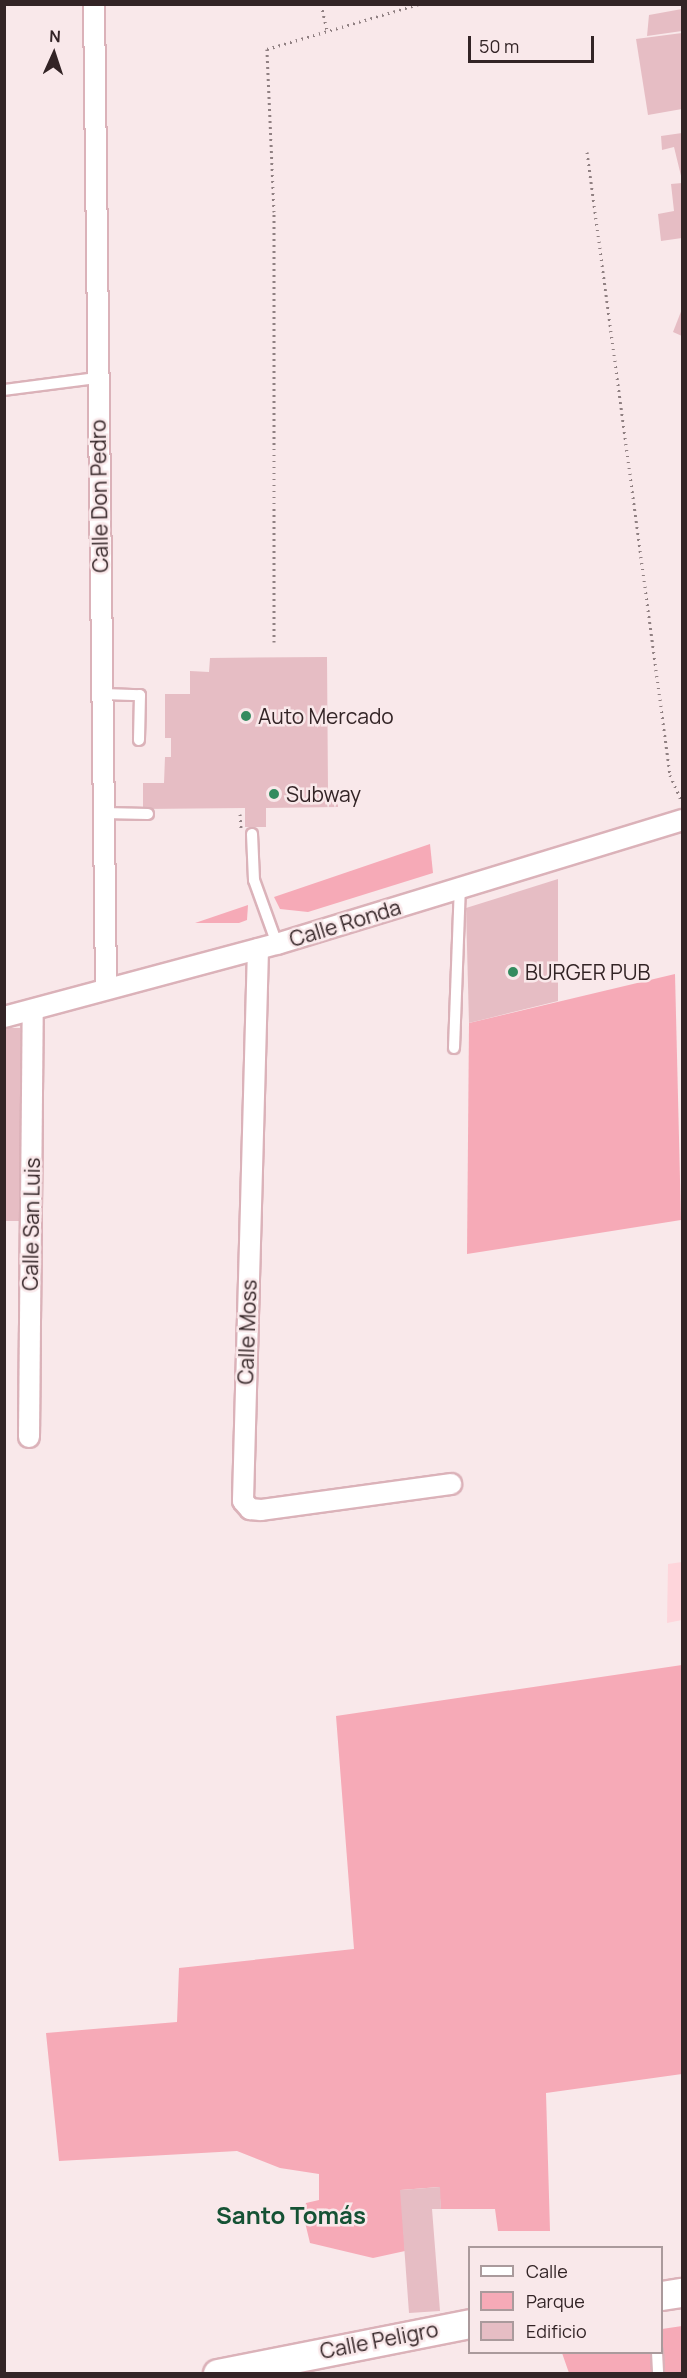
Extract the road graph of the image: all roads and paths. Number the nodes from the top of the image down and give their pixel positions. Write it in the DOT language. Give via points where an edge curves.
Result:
graph roads {
  1 [pos="94,4"];
  2 [pos="321,4"];
  3 [pos="420,4"];
  4 [pos="327,30"];
  5 [pos="586,152"];
  6 [pos="98,378"];
  7 [pos="4,390"];
  8 [pos="274,642"];
  9 [pos="103,694"];
  10 [pos="139,740"];
  11 [pos="682,802"];
  12 [pos="104,813"];
  13 [pos="148,814"];
  14 [pos="682,820"];
  15 [pos="252,834"];
  16 [pos="460,888"];
  17 [pos="267,946"];
  18 [pos="106,987"];
  19 [pos="33,1010"];
  20 [pos="4,1017"];
  21 [pos="454,1048"];
  22 [pos="29,1437"];
  23 [pos="451,1484"];
  24 [pos="682,2293"];
  25 [pos="663,2296"];
  26 [pos="468,2324"];
  27 [pos="657,2354"];
  28 [pos="218,2373"];
  29 [pos="658,2373"];
  1 -- 6 [label="street, Calle Don Pedro"];
  2 -- 4 [label="path"];
  3 -- 4 [label="path"];
  4 -- 8 [label="path" via="267,49 274,212"];
  5 -- 11 [label="path" via="670,775"];
  6 -- 7 [label="lane"];
  6 -- 9 [label="street, Calle Don Pedro"];
  9 -- 10 [label="lane" via="140,695"];
  9 -- 12 [label="street, Calle Don Pedro"];
  12 -- 13 [label="lane"];
  12 -- 18 [label="street, Calle Don Pedro"];
  14 -- 16 [label="street, Calle Ronda"];
  15 -- 17 [label="lane" via="254,880"];
  16 -- 17 [label="street, Calle Ronda"];
  16 -- 21 [label="lane"];
  17 -- 18 [label="street, Calle Ronda"];
  17 -- 23 [label="street, Calle Moss" via="243,1502 250,1509 261,1510"];
  18 -- 19 [label="street, Calle Ronda"];
  19 -- 20 [label="street, Calle Ronda"];
  19 -- 22 [label="street, Calle San Luis"];
  24 -- 25 [label="main road"];
  26 -- 28 [label="main road, Calle Peligro"];
  27 -- 29 [label="lane"];
}
